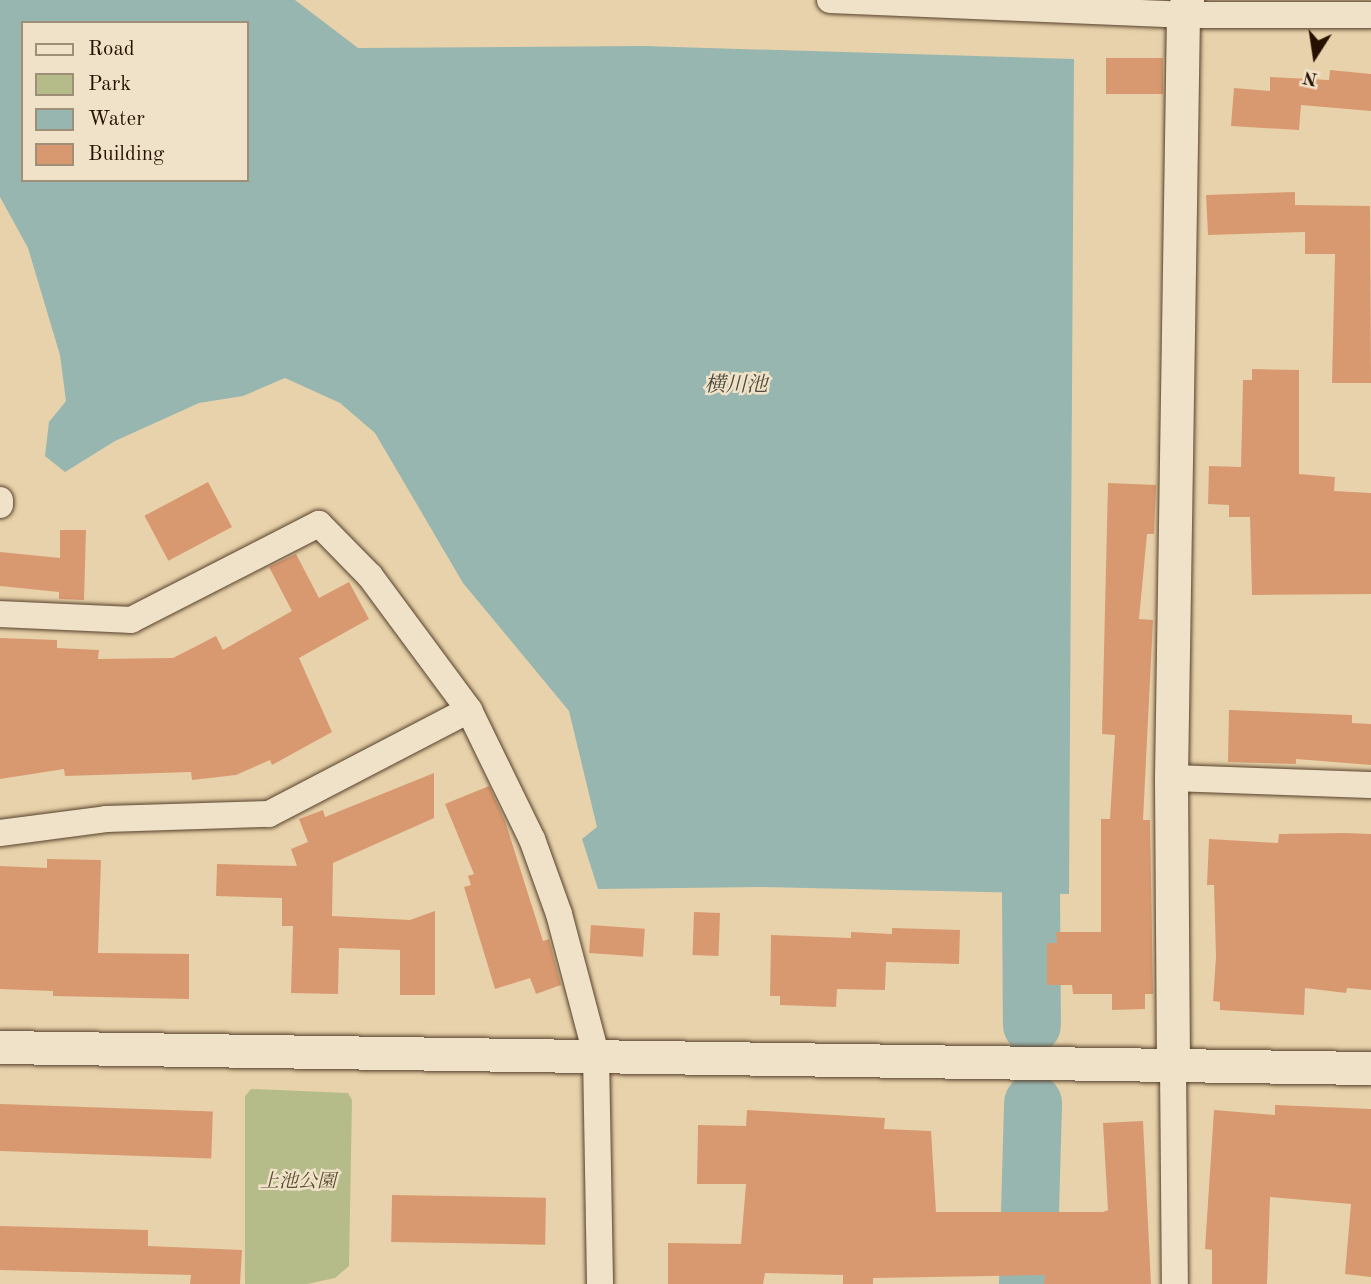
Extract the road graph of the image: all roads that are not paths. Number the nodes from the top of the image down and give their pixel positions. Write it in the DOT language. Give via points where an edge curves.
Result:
graph roads {
  1 [pos="830,0"];
  2 [pos="1185,7"];
  3 [pos="1371,15"];
  4 [pos="0,500"];
  5 [pos="0,505"];
  6 [pos="0,614"];
  7 [pos="469,710"];
  8 [pos="1171,778"];
  9 [pos="1371,785"];
  10 [pos="0,833"];
  11 [pos="0,1047"];
  12 [pos="596,1054"];
  13 [pos="1173,1066"];
  14 [pos="1371,1068"];
  15 [pos="600,1284"];
  16 [pos="1175,1284"];
  1 -- 2 [label="street"];
  2 -- 3 [label="street"];
  2 -- 8 [label="street"];
  4 -- 5 [label="street"];
  6 -- 7 [label="street" via="131,620 320,524 370,576"];
  7 -- 10 [label="street" via="269,814 106,819"];
  7 -- 12 [label="street" via="532,839 559,914"];
  8 -- 9 [label="street"];
  8 -- 13 [label="street"];
  11 -- 12 [label="street"];
  12 -- 13 [label="street"];
  12 -- 15 [label="street"];
  13 -- 14 [label="street"];
  13 -- 16 [label="street"];
}
